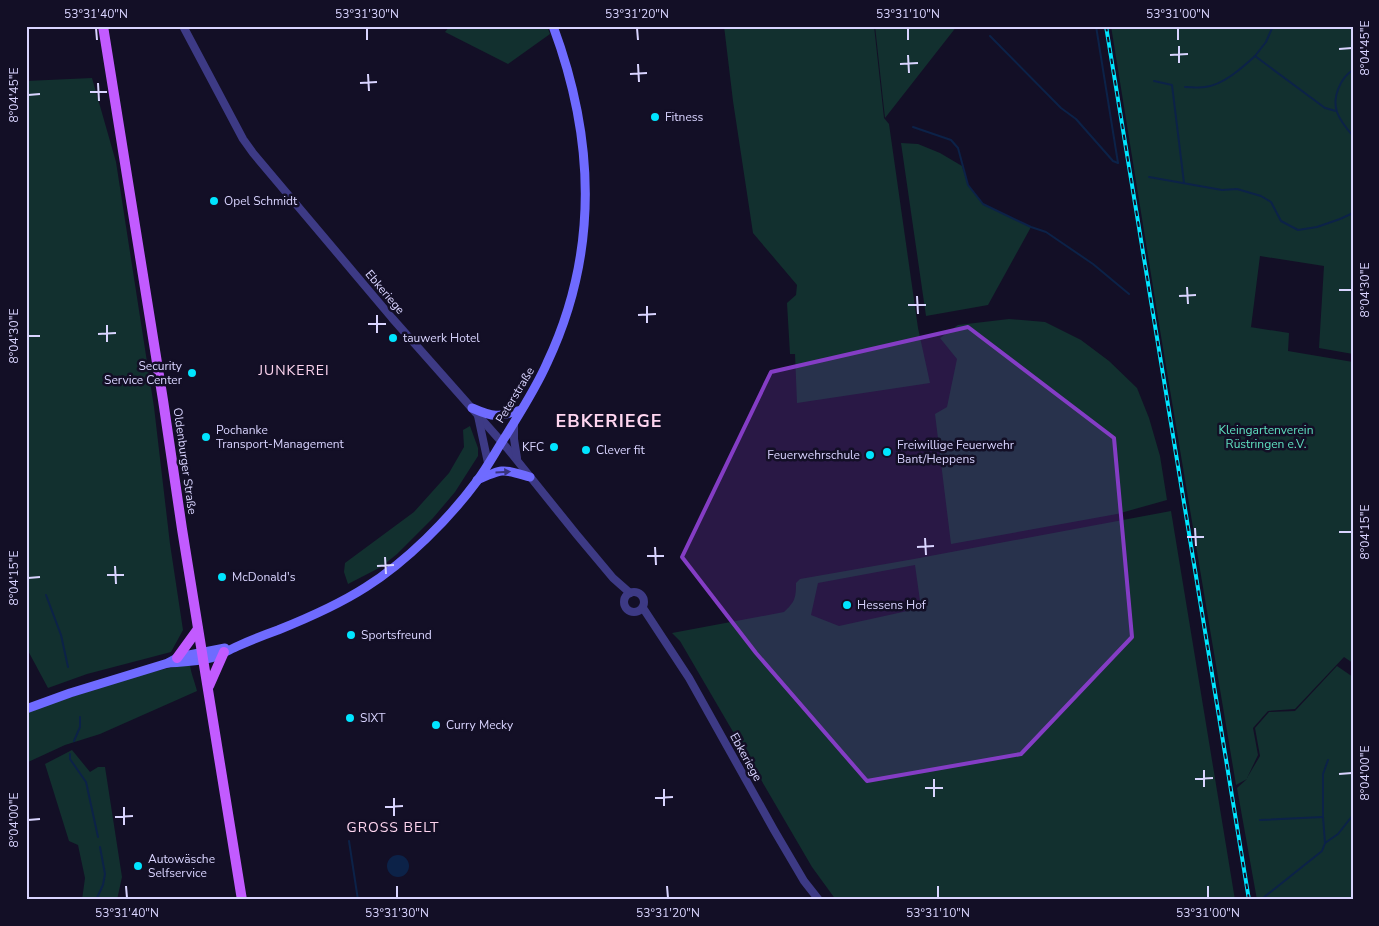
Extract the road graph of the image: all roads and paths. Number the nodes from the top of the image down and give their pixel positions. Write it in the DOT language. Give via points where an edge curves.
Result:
graph roads {
  1 [pos="103,26"];
  2 [pos="183,26"];
  3 [pos="553,26"];
  4 [pos="521,410"];
  5 [pos="475,411"];
  6 [pos="514,421"];
  7 [pos="502,442"];
  8 [pos="517,460"];
  9 [pos="488,463"];
  10 [pos="530,477"];
  11 [pos="477,480"];
  12 [pos="627,595"];
  13 [pos="640,610"];
  14 [pos="198,629"];
  15 [pos="235,647"];
  16 [pos="224,652"];
  17 [pos="203,656"];
  18 [pos="173,661"];
  19 [pos="208,687"];
  20 [pos="26,709"];
  21 [pos="242,900"];
  22 [pos="819,900"];
  1 -- 14 [label="main road, Oldenburger Straße"];
  2 -- 5 [label="street, Ebkeriege" via="253,153"];
  3 -- 4 [label="main road, Peterstraße" via="580,121 586,186 585,223 568,311 547,365"];
  4 -- 5 [label="main road" via="502,416"];
  4 -- 6 [label="main road, Peterstraße"];
  5 -- 7 [label="street, Ebkeriege"];
  5 -- 9 [label="street"];
  6 -- 7 [label="main road, Peterstraße"];
  6 -- 8 [label="street"];
  7 -- 8 [label="street, Ebkeriege"];
  7 -- 9 [label="main road, Peterstraße"];
  8 -- 10 [label="street, Ebkeriege"];
  9 -- 11 [label="main road, Peterstraße"];
  11 -- 10 [label="main road, one-way" via="499,470"];
  10 -- 12 [label="street, Ebkeriege"];
  11 -- 15 [label="main road, Peterstraße" via="422,542 367,587 304,620"];
  12 -- 13 [label="street" via="623,603 625,608 632,612"];
  12 -- 13 [label="street" via="636,592 641,595 644,600"];
  13 -- 22 [label="street, Ebkeriege" via="689,678 774,830"];
  14 -- 17 [label="main road, Oldenburger Straße"];
  14 -- 18 [label="main road"];
  15 -- 16 [label="main road, Peterstraße"];
  15 -- 17 [label="main road, Peterstraße"];
  16 -- 17 [label="main road, Peterstraße"];
  16 -- 19 [label="main road"];
  17 -- 18 [label="main road"];
  17 -- 19 [label="main road, Oldenburger Straße"];
  18 -- 20 [label="main road"];
  19 -- 21 [label="main road, Oldenburger Straße"];
}
